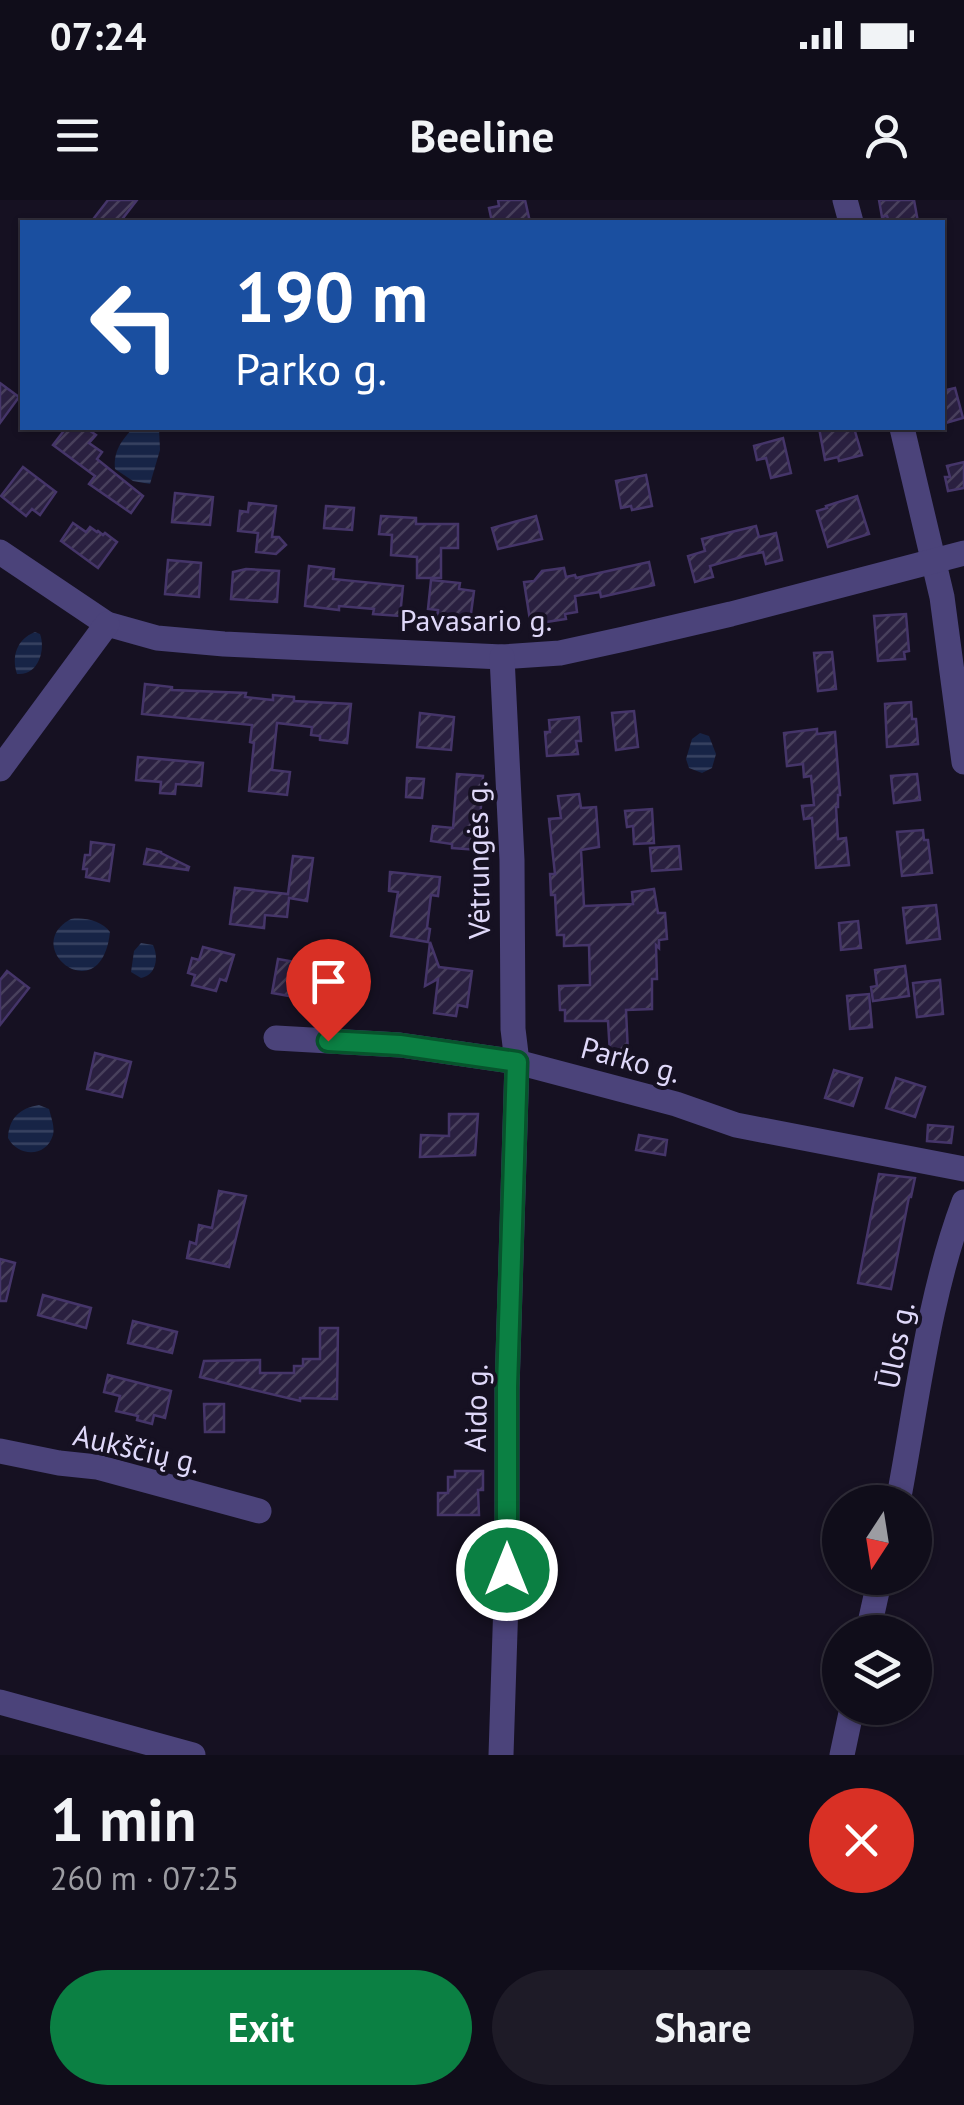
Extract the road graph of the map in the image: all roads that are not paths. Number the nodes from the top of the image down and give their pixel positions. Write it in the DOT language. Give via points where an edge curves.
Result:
graph roads {
  1 [pos="902,430"];
  2 [pos="0,552"];
  3 [pos="964,554"];
  4 [pos="934,562"];
  5 [pos="107,624"];
  6 [pos="502,657"];
  7 [pos="964,762"];
  8 [pos="0,769"];
  9 [pos="276,1038"];
  10 [pos="517,1062"];
  11 [pos="964,1169"];
  12 [pos="964,1202"];
  13 [pos="0,1451"];
  14 [pos="901,1485"];
  15 [pos="259,1511"];
  16 [pos="0,1702"];
  17 [pos="848,1725"];
  18 [pos="193,1755"];
  19 [pos="501,1755"];
  20 [pos="842,1755"];
  1 -- 4 [label="street"];
  2 -- 5 [label="street, Pavasario g."];
  3 -- 4 [label="street, Pavasario g."];
  4 -- 6 [label="street, Pavasario g." via="560,653"];
  4 -- 7 [label="street"];
  5 -- 6 [label="street, Pavasario g." via="178,640"];
  5 -- 8 [label="street"];
  6 -- 10 [label="street, Vėtrungės g."];
  9 -- 10 [label="street, Parko g." via="400,1045"];
  10 -- 11 [label="street, Parko g." via="736,1125"];
  10 -- 19 [label="street, Aido g."];
  12 -- 14 [label="street, Ūlos g." via="931,1320"];
  13 -- 15 [label="street, Aukščių g." via="97,1466"];
  16 -- 18 [label="street"];
  17 -- 20 [label="street"];
}
